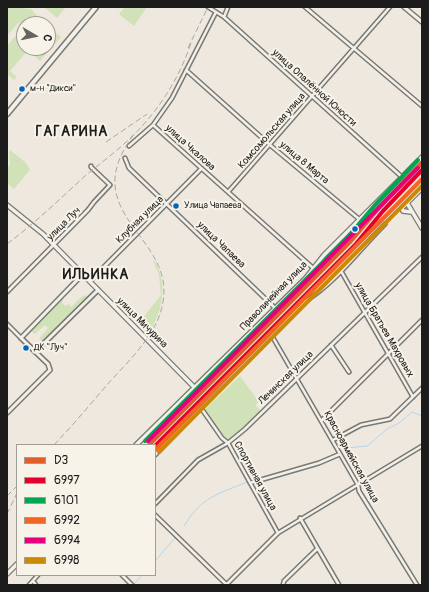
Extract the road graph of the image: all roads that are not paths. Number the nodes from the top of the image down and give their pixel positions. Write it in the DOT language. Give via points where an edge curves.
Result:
graph roads {
  1 [pos="96,7"];
  2 [pos="208,7"];
  3 [pos="228,7"];
  4 [pos="306,7"];
  5 [pos="390,7"];
  6 [pos="404,7"];
  7 [pos="216,12"];
  8 [pos="224,17"];
  9 [pos="422,22"];
  10 [pos="354,48"];
  11 [pos="186,70"];
  12 [pos="312,97"];
  13 [pos="422,106"];
  14 [pos="7,114"];
  15 [pos="153,125"];
  16 [pos="270,144"];
  17 [pos="129,146"];
  18 [pos="422,156"];
  19 [pos="125,158"];
  20 [pos="91,166"];
  21 [pos="201,169"];
  22 [pos="402,177"];
  23 [pos="422,188"];
  24 [pos="228,192"];
  25 [pos="407,203"];
  26 [pos="166,204"];
  27 [pos="7,205"];
  28 [pos="411,212"];
  29 [pos="359,219"];
  30 [pos="386,224"];
  31 [pos="422,228"];
  32 [pos="54,245"];
  33 [pos="422,257"];
  34 [pos="314,268"];
  35 [pos="341,271"];
  36 [pos="83,274"];
  37 [pos="90,281"];
  38 [pos="98,290"];
  39 [pos="7,292"];
  40 [pos="275,308"];
  41 [pos="365,312"];
  42 [pos="422,320"];
  43 [pos="7,324"];
  44 [pos="272,336"];
  45 [pos="21,338"];
  46 [pos="331,345"];
  47 [pos="35,352"];
  48 [pos="389,354"];
  49 [pos="349,372"];
  50 [pos="296,379"];
  51 [pos="194,387"];
  52 [pos="422,388"];
  53 [pos="413,397"];
  54 [pos="201,408"];
  55 [pos="7,413"];
  56 [pos="321,421"];
  57 [pos="333,440"];
  58 [pos="228,443"];
  59 [pos="137,444"];
  60 [pos="422,446"];
  61 [pos="156,454"];
  62 [pos="340,454"];
  63 [pos="250,483"];
  64 [pos="358,485"];
  65 [pos="156,503"];
  66 [pos="156,516"];
  67 [pos="300,518"];
  68 [pos="278,533"];
  69 [pos="318,549"];
  70 [pos="16,565"];
  71 [pos="7,574"];
  72 [pos="37,576"];
  73 [pos="123,576"];
  74 [pos="33,581"];
  75 [pos="29,585"];
  76 [pos="36,585"];
  77 [pos="132,585"];
  78 [pos="227,585"];
  79 [pos="283,585"];
  80 [pos="339,585"];
  81 [pos="416,585"];
  1 -- 14 [label="main road"];
  2 -- 7 [label="street, улица Опалённой Юности"];
  3 -- 8 [label="street"];
  4 -- 10 [label="street"];
  5 -- 10 [label="street, Комсомольская улица"];
  6 -- 9 [label="street"];
  7 -- 8 [label="street, улица Опалённой Юности"];
  7 -- 11 [label="street, улица Чкалова"];
  8 -- 12 [label="street, улица Опалённой Юности"];
  10 -- 12 [label="street, Комсомольская улица"];
  10 -- 13 [label="street"];
  11 -- 15 [label="street, улица Чкалова" via="172,98"];
  11 -- 16 [label="street, улица 8 Марта"];
  12 -- 16 [label="street, Комсомольская улица"];
  12 -- 22 [label="street, улица Опалённой Юности"];
  15 -- 17 [label="street"];
  15 -- 21 [label="street, улица Чкалова"];
  16 -- 24 [label="street, Комсомольская улица"];
  16 -- 29 [label="street, улица 8 Марта"];
  18 -- 22 [label="main road, Праволинейная улица"];
  19 -- 26 [label="street, улица Чапаева" via="129,168"];
  20 -- 32 [label="street, улица Луч" via="110,185"];
  21 -- 24 [label="street, улица Чкалова"];
  21 -- 26 [label="street, Клубная улица"];
  22 -- 29 [label="main road, Праволинейная улица"];
  23 -- 25 [label="main road"];
  24 -- 34 [label="street, улица Чкалова"];
  25 -- 28 [label="main road"];
  25 -- 28 [label="main road" via="402,210"];
  26 -- 37 [label="street, Клубная улица"];
  26 -- 40 [label="street, улица Чапаева"];
  27 -- 32 [label="main road, улица Мичурина"];
  28 -- 31 [label="main road"];
  29 -- 34 [label="main road, Праволинейная улица"];
  30 -- 35 [label="street"];
  32 -- 36 [label="main road, улица Мичурина"];
  32 -- 39 [label="street, улица Луч"];
  33 -- 41 [label="street, Ленинская улица"];
  34 -- 40 [label="main road, Праволинейная улица"];
  35 -- 41 [label="street, улица Братьев Махровых"];
  35 -- 44 [label="street" via="306,301"];
  36 -- 37 [label="main road, улица Мичурина"];
  36 -- 45 [label="street"];
  37 -- 38 [label="main road, улица Мичурина"];
  38 -- 47 [label="street"];
  38 -- 51 [label="main road, улица Мичурина"];
  40 -- 51 [label="main road, Праволинейная улица"];
  41 -- 46 [label="street, Ленинская улица"];
  41 -- 48 [label="street, улица Братьев Махровых"];
  42 -- 48 [label="street"];
  43 -- 45 [label="street"];
  44 -- 50 [label="street, Красноармейская улица"];
  44 -- 54 [label="street"];
  45 -- 47 [label="street"];
  46 -- 49 [label="street"];
  46 -- 50 [label="street, Ленинская улица"];
  47 -- 55 [label="street" via="48,364 50,370"];
  48 -- 53 [label="street, улица Братьев Махровых"];
  48 -- 56 [label="street"];
  50 -- 56 [label="street, Красноармейская улица"];
  50 -- 58 [label="street, Ленинская улица"];
  51 -- 59 [label="main road, Праволинейная улица"];
  52 -- 53 [label="street"];
  53 -- 57 [label="street" via="390,419 361,425"];
  54 -- 58 [label="street, Спортивная улица"];
  54 -- 61 [label="street"];
  56 -- 57 [label="street, Красноармейская улица"];
  57 -- 62 [label="street, Красноармейская улица"];
  58 -- 63 [label="street, Спортивная улица"];
  58 -- 65 [label="street, Ленинская улица" via="198,460"];
  60 -- 64 [label="street"];
  62 -- 63 [label="street"];
  62 -- 64 [label="street, Красноармейская улица"];
  63 -- 68 [label="street, Спортивная улица"];
  64 -- 67 [label="street"];
  64 -- 81 [label="street, Красноармейская улица" via="359,491"];
  66 -- 78 [label="street"];
  67 -- 68 [label="street"];
  67 -- 69 [label="street"];
  68 -- 78 [label="street"];
  69 -- 79 [label="street" via="284,581"];
  69 -- 80 [label="street"];
  70 -- 71 [label="main road"];
  72 -- 74 [label="street"];
  73 -- 77 [label="street"];
  74 -- 75 [label="street"];
  74 -- 76 [label="street"];
}
